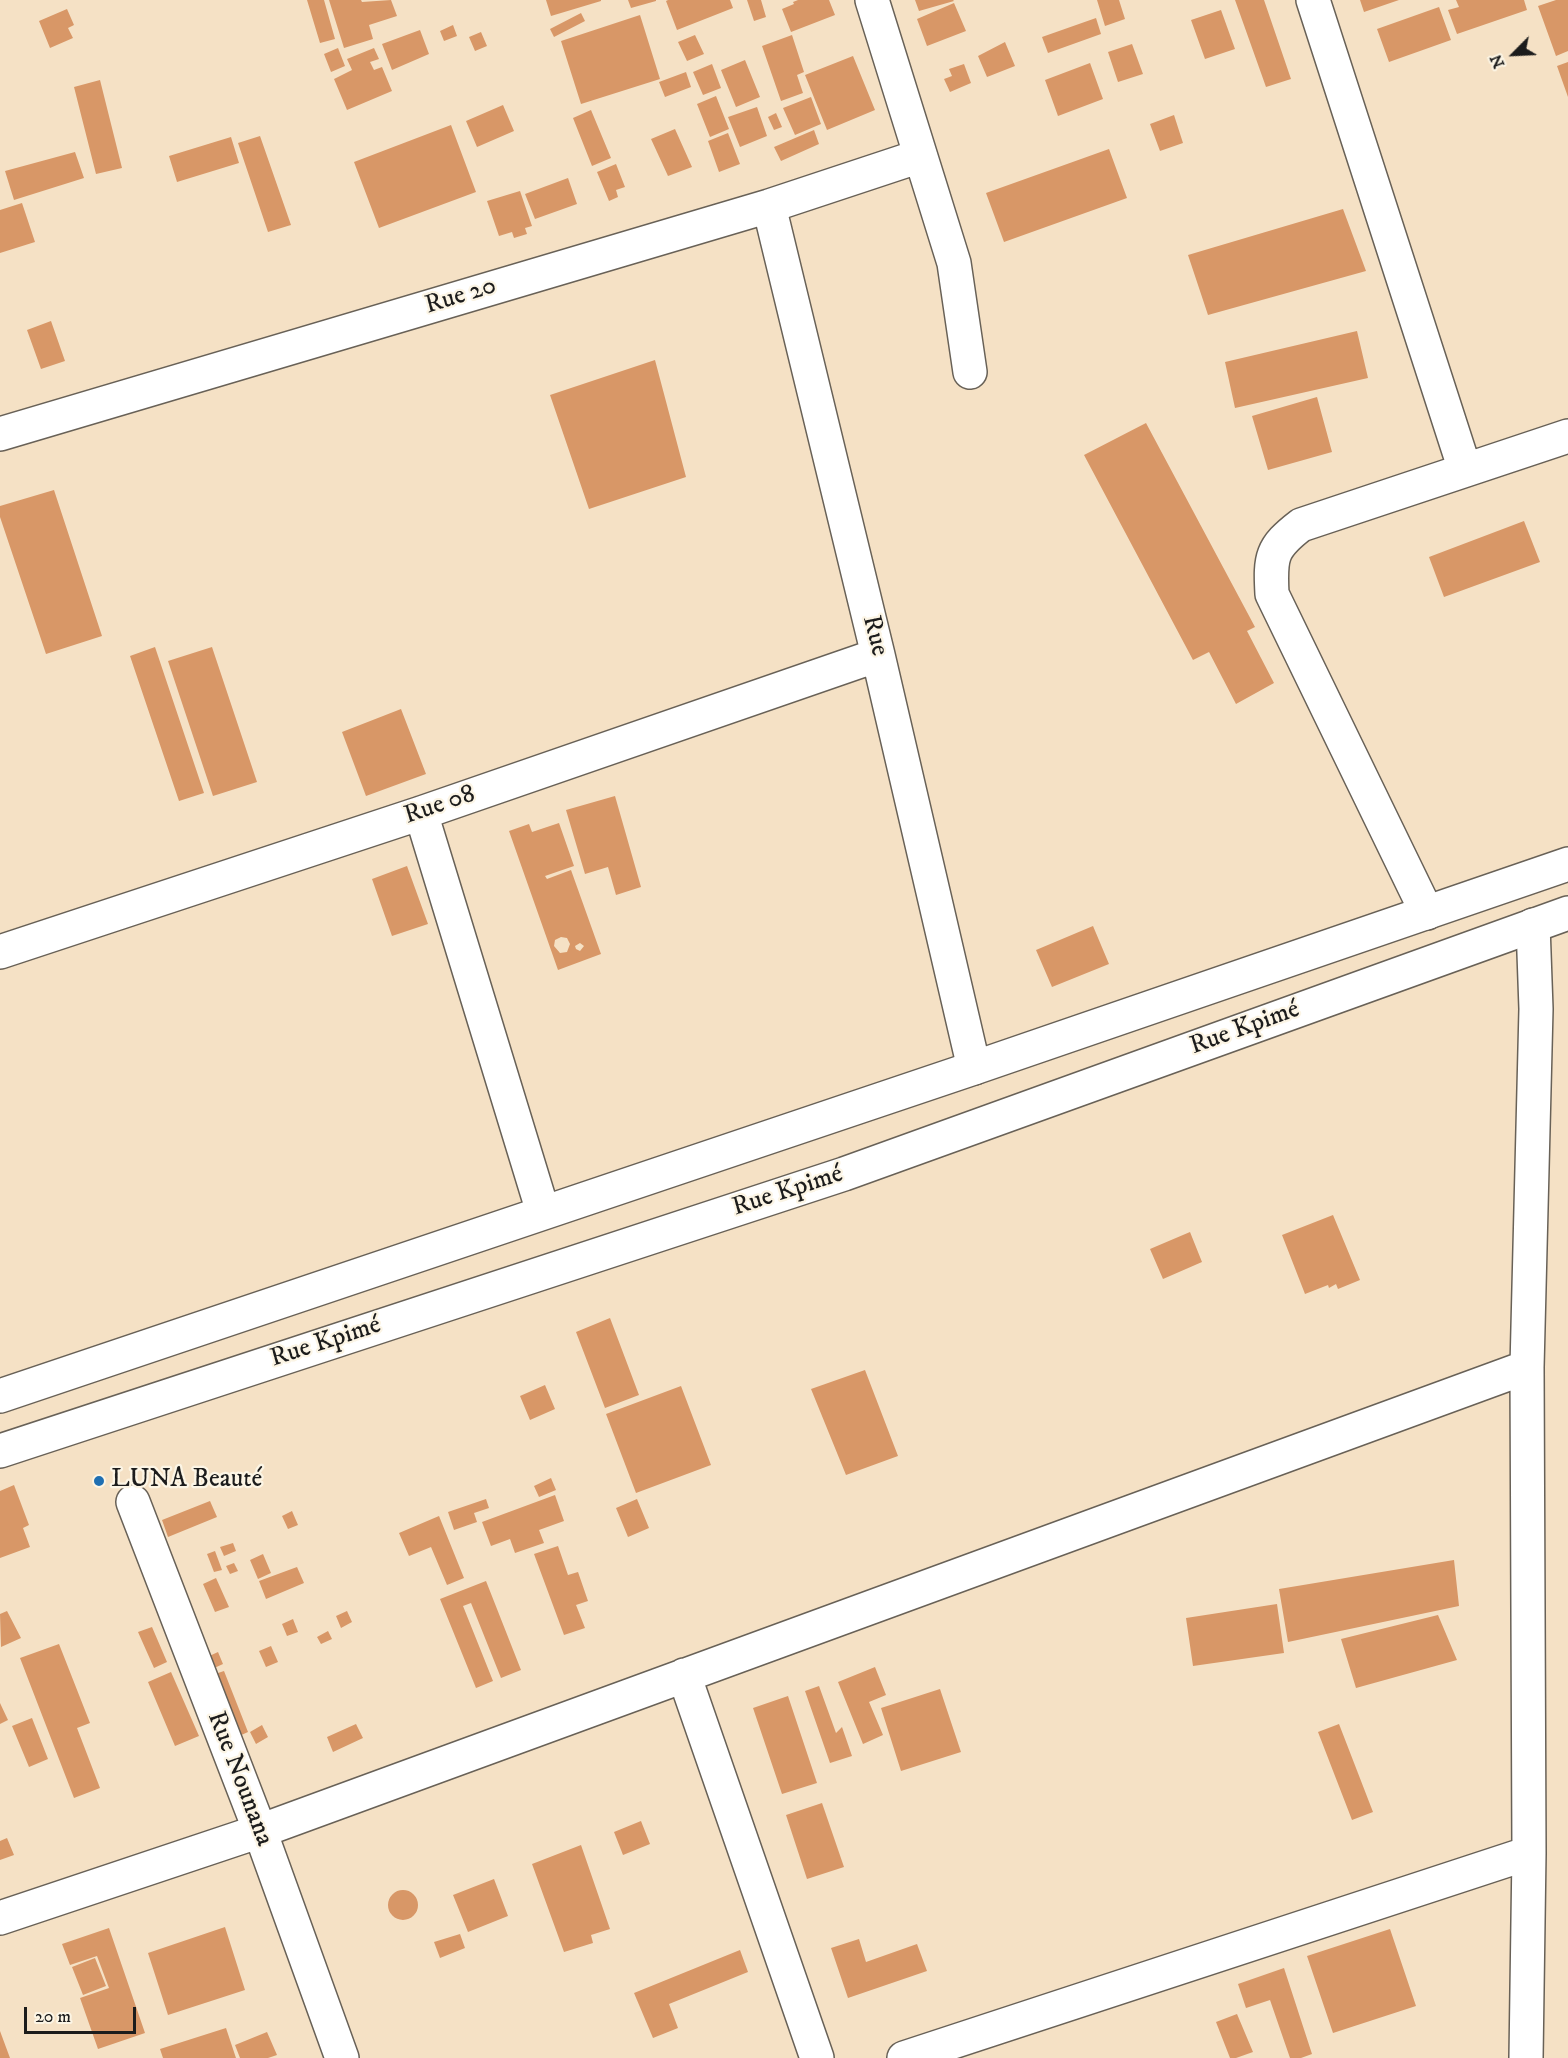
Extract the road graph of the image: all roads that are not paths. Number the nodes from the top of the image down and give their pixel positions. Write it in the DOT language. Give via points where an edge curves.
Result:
graph roads {
  1 [pos="872,0"];
  2 [pos="1313,0"];
  3 [pos="920,156"];
  4 [pos="769,206"];
  5 [pos="970,372"];
  6 [pos="0,434"];
  7 [pos="1568,436"];
  8 [pos="1465,470"];
  9 [pos="878,655"];
  10 [pos="421,813"];
  11 [pos="1568,864"];
  12 [pos="1427,913"];
  13 [pos="1568,913"];
  14 [pos="1533,925"];
  15 [pos="0,952"];
  16 [pos="974,1068"];
  17 [pos="543,1212"];
  18 [pos="1527,1367"];
  19 [pos="0,1396"];
  20 [pos="0,1451"];
  21 [pos="133,1502"];
  22 [pos="684,1675"];
  23 [pos="260,1831"];
  24 [pos="1529,1853"];
  25 [pos="0,1918"];
  26 [pos="342,2058"];
  27 [pos="817,2058"];
  28 [pos="904,2058"];
  29 [pos="1526,2058"];
  1 -- 3 [label="street"];
  2 -- 8 [label="street"];
  3 -- 4 [label="street, Rue 20"];
  3 -- 5 [label="street" via="954,263"];
  4 -- 6 [label="street, Rue 20"];
  4 -- 9 [label="street, Rue"];
  7 -- 8 [label="street"];
  8 -- 12 [label="street" via="1301,525 1275,549 1271,570 1272,594"];
  9 -- 10 [label="street, Rue 08"];
  9 -- 16 [label="street, Rue"];
  10 -- 15 [label="street, Rue 08"];
  10 -- 17 [label="street"];
  11 -- 12 [label="street, Rue Kpimé"];
  12 -- 16 [label="street, Rue Kpimé"];
  13 -- 14 [label="street, Rue Kpimé"];
  14 -- 18 [label="street" via="1536,1009"];
  14 -- 20 [label="street, Rue Kpimé" via="844,1174"];
  16 -- 17 [label="street, Rue Kpimé"];
  17 -- 19 [label="street, Rue Kpimé"];
  18 -- 22 [label="street"];
  18 -- 24 [label="street"];
  21 -- 23 [label="street, Rue Nounana"];
  22 -- 23 [label="street"];
  22 -- 27 [label="street"];
  23 -- 25 [label="street"];
  23 -- 26 [label="street, Rue Nounana"];
  24 -- 28 [label="street"];
  24 -- 29 [label="street"];
}
